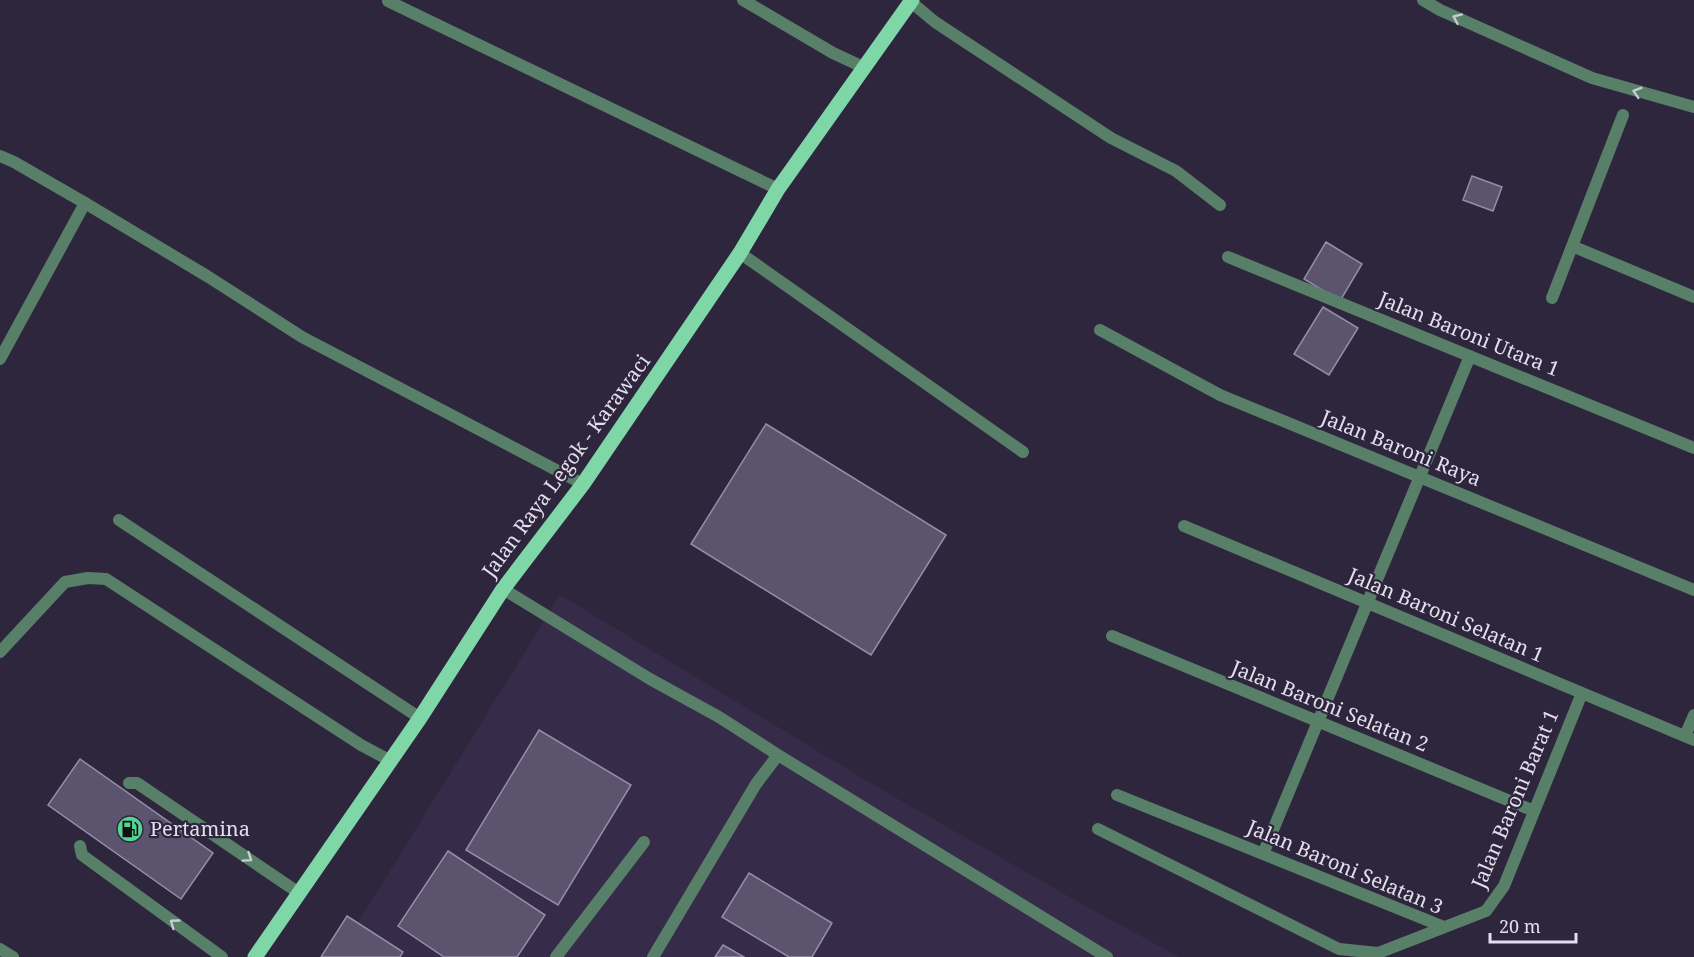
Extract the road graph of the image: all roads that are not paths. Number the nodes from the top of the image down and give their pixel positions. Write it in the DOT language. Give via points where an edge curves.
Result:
graph roads {
  1 [pos="743,0"];
  2 [pos="1423,0"];
  3 [pos="388,1"];
  4 [pos="911,1"];
  5 [pos="863,68"];
  6 [pos="1694,107"];
  7 [pos="1623,115"];
  8 [pos="0,156"];
  9 [pos="778,189"];
  10 [pos="84,202"];
  11 [pos="1220,205"];
  12 [pos="1572,246"];
  13 [pos="740,253"];
  14 [pos="1228,257"];
  15 [pos="1694,297"];
  16 [pos="1552,298"];
  17 [pos="1100,330"];
  18 [pos="1470,356"];
  19 [pos="0,359"];
  20 [pos="1694,448"];
  21 [pos="1023,452"];
  22 [pos="1420,477"];
  23 [pos="583,484"];
  24 [pos="119,520"];
  25 [pos="1184,526"];
  26 [pos="503,589"];
  27 [pos="1694,590"];
  28 [pos="1367,603"];
  29 [pos="1112,636"];
  30 [pos="0,652"];
  31 [pos="1582,693"];
  32 [pos="1694,716"];
  33 [pos="420,718"];
  34 [pos="1318,722"];
  35 [pos="1690,738"];
  36 [pos="778,755"];
  37 [pos="391,760"];
  38 [pos="129,783"];
  39 [pos="1117,795"];
  40 [pos="1534,811"];
  41 [pos="1098,829"];
  42 [pos="644,842"];
  43 [pos="80,846"];
  44 [pos="1263,854"];
  45 [pos="299,893"];
  46 [pos="1444,927"];
  47 [pos="0,949"];
  48 [pos="13,957"];
  49 [pos="222,957"];
  50 [pos="255,957"];
  51 [pos="556,957"];
  52 [pos="653,957"];
  53 [pos="1107,957"];
  1 -- 5 [label="street"];
  6 -- 2 [label="street, one-way" via="1592,78"];
  3 -- 9 [label="street"];
  4 -- 5 [label="main road, Jalan Raya Legok - Karawaci"];
  4 -- 11 [label="street" via="945,28 1112,138 1176,171"];
  5 -- 9 [label="main road, Jalan Raya Legok - Karawaci"];
  7 -- 12 [label="street"];
  8 -- 10 [label="street"];
  9 -- 13 [label="main road, Jalan Raya Legok - Karawaci"];
  10 -- 19 [label="street"];
  10 -- 23 [label="street" via="303,337"];
  12 -- 15 [label="street"];
  12 -- 16 [label="street"];
  13 -- 21 [label="street"];
  13 -- 23 [label="main road, Jalan Raya Legok - Karawaci"];
  14 -- 18 [label="street, Jalan Baroni Utara 1"];
  17 -- 22 [label="street, Jalan Baroni Raya" via="1220,395"];
  18 -- 20 [label="street, Jalan Baroni Utara 1"];
  18 -- 22 [label="street"];
  22 -- 27 [label="street, Jalan Baroni Raya"];
  22 -- 28 [label="street"];
  23 -- 26 [label="main road, Jalan Raya Legok - Karawaci"];
  24 -- 33 [label="street"];
  25 -- 28 [label="street, Jalan Baroni Selatan 1"];
  26 -- 33 [label="main road, Jalan Raya Legok - Karawaci"];
  26 -- 36 [label="street"];
  28 -- 31 [label="street, Jalan Baroni Selatan 1"];
  28 -- 34 [label="street"];
  29 -- 34 [label="street, Jalan Baroni Selatan 2"];
  30 -- 37 [label="street" via="65,582 106,579 361,745"];
  31 -- 35 [label="street, Jalan Baroni Selatan 1"];
  31 -- 40 [label="street, Jalan Baroni Barat 1"];
  32 -- 35 [label="street"];
  33 -- 37 [label="main road, Jalan Raya Legok - Karawaci"];
  34 -- 40 [label="street, Jalan Baroni Selatan 2"];
  34 -- 44 [label="street"];
  36 -- 52 [label="street" via="756,784"];
  36 -- 53 [label="street"];
  37 -- 45 [label="main road, Jalan Raya Legok - Karawaci"];
  38 -- 45 [label="street, one-way" via="137,783"];
  39 -- 44 [label="street, Jalan Baroni Selatan 3"];
  40 -- 46 [label="street, Jalan Baroni Barat 1" via="1504,886 1486,911"];
  41 -- 46 [label="street, Jalan Baroni Selatan 3" via="1339,950 1378,953"];
  42 -- 51 [label="street"];
  49 -- 43 [label="street, one-way" via="82,855"];
  44 -- 46 [label="street, Jalan Baroni Selatan 3"];
  45 -- 50 [label="main road, Jalan Raya Legok - Karawaci"];
  47 -- 48 [label="street"];
}
